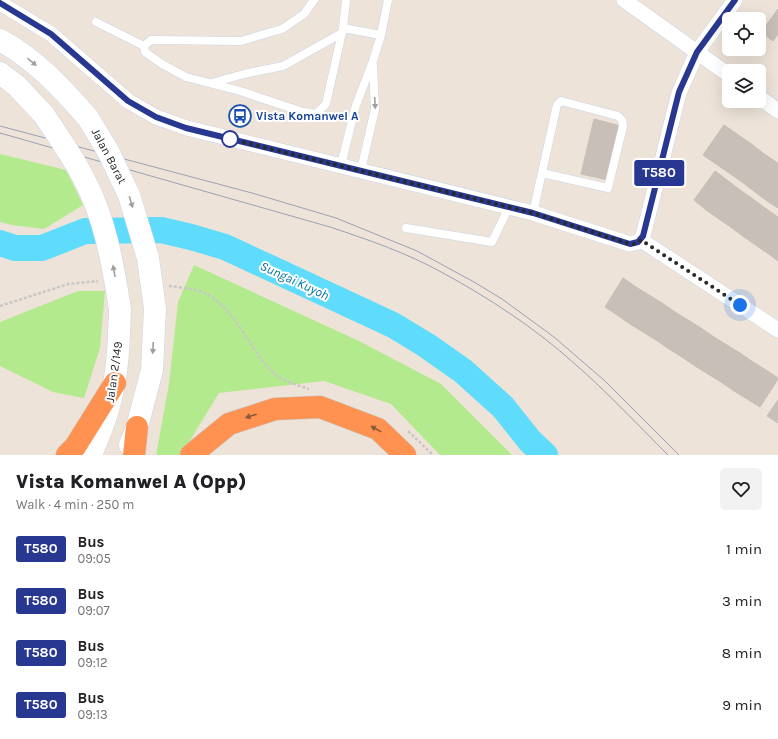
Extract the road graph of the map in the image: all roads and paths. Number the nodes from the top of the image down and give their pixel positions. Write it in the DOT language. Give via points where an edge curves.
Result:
graph roads {
  1 [pos="314,0"];
  2 [pos="346,0"];
  3 [pos="388,0"];
  4 [pos="624,0"];
  5 [pos="735,0"];
  6 [pos="0,3"];
  7 [pos="96,22"];
  8 [pos="343,30"];
  9 [pos="381,34"];
  10 [pos="0,40"];
  11 [pos="144,46"];
  12 [pos="697,52"];
  13 [pos="372,64"];
  14 [pos="722,71"];
  15 [pos="0,73"];
  16 [pos="210,83"];
  17 [pos="766,102"];
  18 [pos="778,111"];
  19 [pos="341,165"];
  20 [pos="361,170"];
  21 [pos="542,173"];
  22 [pos="509,207"];
  23 [pos="533,213"];
  24 [pos="406,228"];
  25 [pos="642,238"];
  26 [pos="103,281"];
  27 [pos="163,286"];
  28 [pos="0,306"];
  29 [pos="778,330"];
  30 [pos="114,384"];
  31 [pos="314,391"];
  32 [pos="137,427"];
  33 [pos="402,427"];
  34 [pos="67,455"];
  35 [pos="91,455"];
  36 [pos="125,455"];
  37 [pos="134,455"];
  38 [pos="191,455"];
  39 [pos="405,455"];
  40 [pos="433,455"];
  1 -- 11 [label="lane" via="304,14 282,30 241,41 151,40"];
  2 -- 8 [label="lane"];
  3 -- 9 [label="lane"];
  4 -- 12 [label="street"];
  5 -- 12 [label="street"];
  6 -- 19 [label="street" via="51,34 128,101 156,117 186,128"];
  7 -- 11 [label="lane"];
  8 -- 9 [label="lane"];
  8 -- 16 [label="lane" via="283,66"];
  8 -- 16 [label="lane" via="326,104 316,114 302,112"];
  9 -- 13 [label="lane"];
  10 -- 32 [label="main road, Jalan Barat, one-way, bridge" via="30,60 57,83 88,118 108,150 129,195 148,258 155,309 152,370"];
  11 -- 16 [label="lane" via="145,52 162,64 186,77"];
  12 -- 14 [label="street"];
  12 -- 25 [label="street" via="679,92"];
  13 -- 19 [label="lane" via="356,104"];
  13 -- 20 [label="lane, one-way" via="375,109"];
  30 -- 15 [label="main road, Jalan 2/149, one-way, bridge" via="118,360 120,309 114,268 97,208 84,178 44,115 17,86"];
  17 -- 18 [label="street"];
  19 -- 20 [label="street"];
  20 -- 22 [label="street"];
  21 -- 21 [label="lane" via="608,188 623,126 622,120 618,116 561,102 557,105"];
  21 -- 23 [label="lane"];
  22 -- 23 [label="street"];
  22 -- 24 [label="lane" via="492,242"];
  23 -- 25 [label="street" via="630,244 635,244"];
  25 -- 29 [label="street"];
  26 -- 28 [label="path" via="68,284"];
  27 -- 31 [label="path" via="196,290 209,295 230,312 259,356 277,376"];
  30 -- 34 [label="highway" via="75,447"];
  30 -- 35 [label="main road, Jalan 2/149" via="109,408"];
  32 -- 36 [label="main road"];
  32 -- 37 [label="highway"];
  33 -- 40 [label="path" via="414,435"];
  39 -- 38 [label="highway, one-way" via="378,429 320,407 275,409 229,424"];
}
